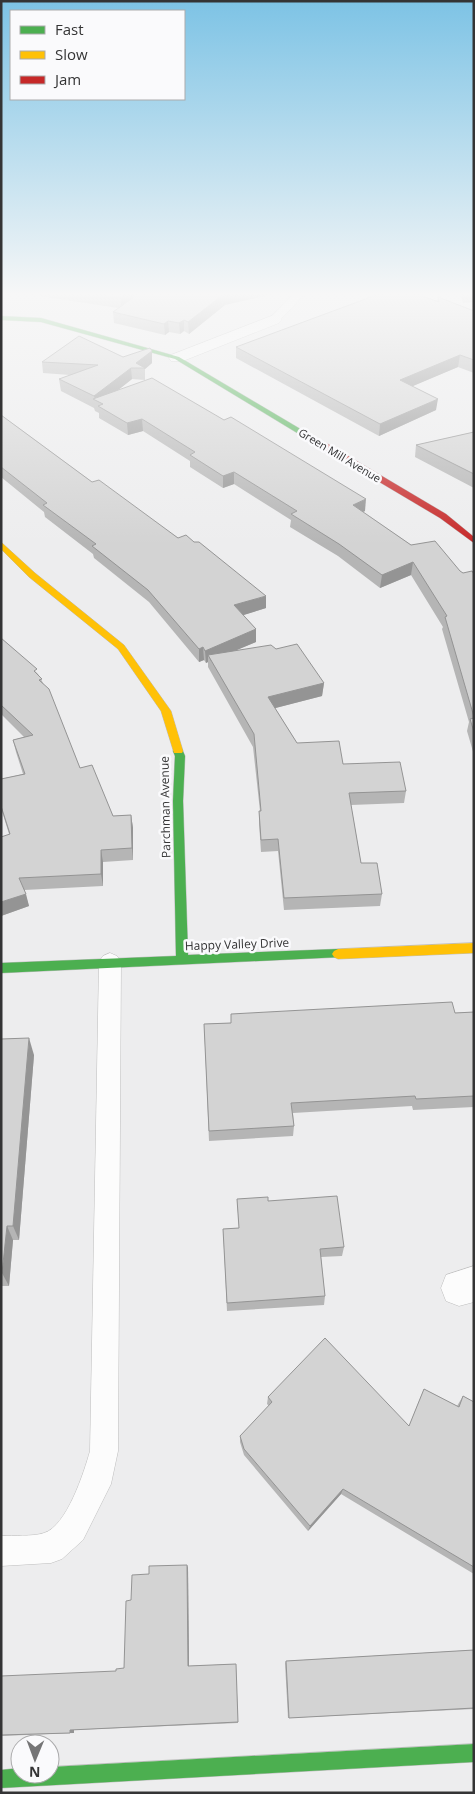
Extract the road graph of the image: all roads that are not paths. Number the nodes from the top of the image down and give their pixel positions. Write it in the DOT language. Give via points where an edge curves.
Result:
graph roads {
  1 [pos="210,378"];
  2 [pos="474,541"];
  3 [pos="1,544"];
  4 [pos="474,948"];
  5 [pos="182,960"];
  6 [pos="110,962"];
  7 [pos="1,968"];
  8 [pos="1,1551"];
  9 [pos="474,1753"];
  10 [pos="1,1779"];
  1 -- 2 [label="street, Green Mill Avenue" via="444,516"];
  3 -- 5 [label="street, Parchman Avenue" via="32,575 121,647 166,711 180,756"];
  4 -- 5 [label="street, Happy Valley Drive"];
  5 -- 6 [label="street, Happy Valley Drive"];
  6 -- 7 [label="street, Happy Valley Drive"];
  6 -- 8 [label="lane" via="104,1451 96,1484 72,1529 51,1548"];
  9 -- 10 [label="street"];
}
